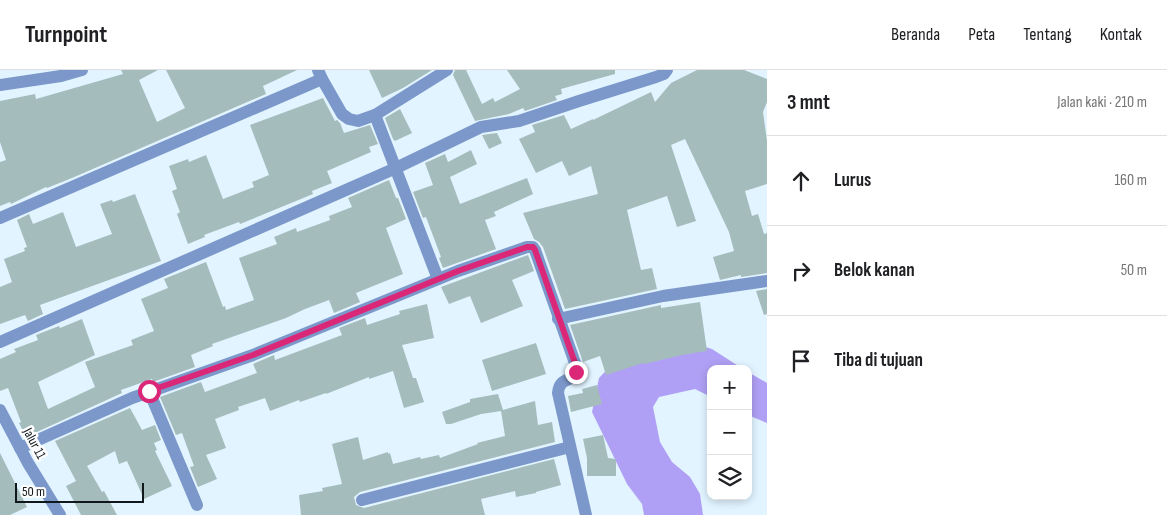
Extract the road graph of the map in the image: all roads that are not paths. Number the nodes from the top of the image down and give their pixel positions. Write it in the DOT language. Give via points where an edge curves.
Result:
graph roads {
  1 [pos="82,70"];
  2 [pos="447,70"];
  3 [pos="667,70"];
  4 [pos="320,74"];
  5 [pos="0,85"];
  6 [pos="375,115"];
  7 [pos="396,168"];
  8 [pos="0,218"];
  9 [pos="438,279"];
  10 [pos="767,281"];
  11 [pos="558,319"];
  12 [pos="0,342"];
  13 [pos="149,391"];
  14 [pos="0,410"];
  15 [pos="570,447"];
  16 [pos="20,448"];
  17 [pos="362,500"];
  18 [pos="197,505"];
  19 [pos="60,515"];
  20 [pos="586,515"];
  1 -- 5 [label="street"];
  2 -- 6 [label="street"];
  3 -- 7 [label="street" via="656,77 520,121 481,127"];
  4 -- 6 [label="street" via="342,114 358,121"];
  4 -- 8 [label="street"];
  6 -- 7 [label="street"];
  7 -- 9 [label="street"];
  7 -- 12 [label="street"];
  9 -- 11 [label="street" via="533,247"];
  9 -- 13 [label="street" via="253,355"];
  10 -- 11 [label="street" via="663,296"];
  11 -- 15 [label="street" via="576,372 574,377 562,381 558,393"];
  13 -- 16 [label="street"];
  13 -- 18 [label="street"];
  14 -- 16 [label="street, Jalur 11"];
  15 -- 17 [label="street"];
  15 -- 20 [label="street"];
  16 -- 19 [label="street, Jalur 11"];
}
